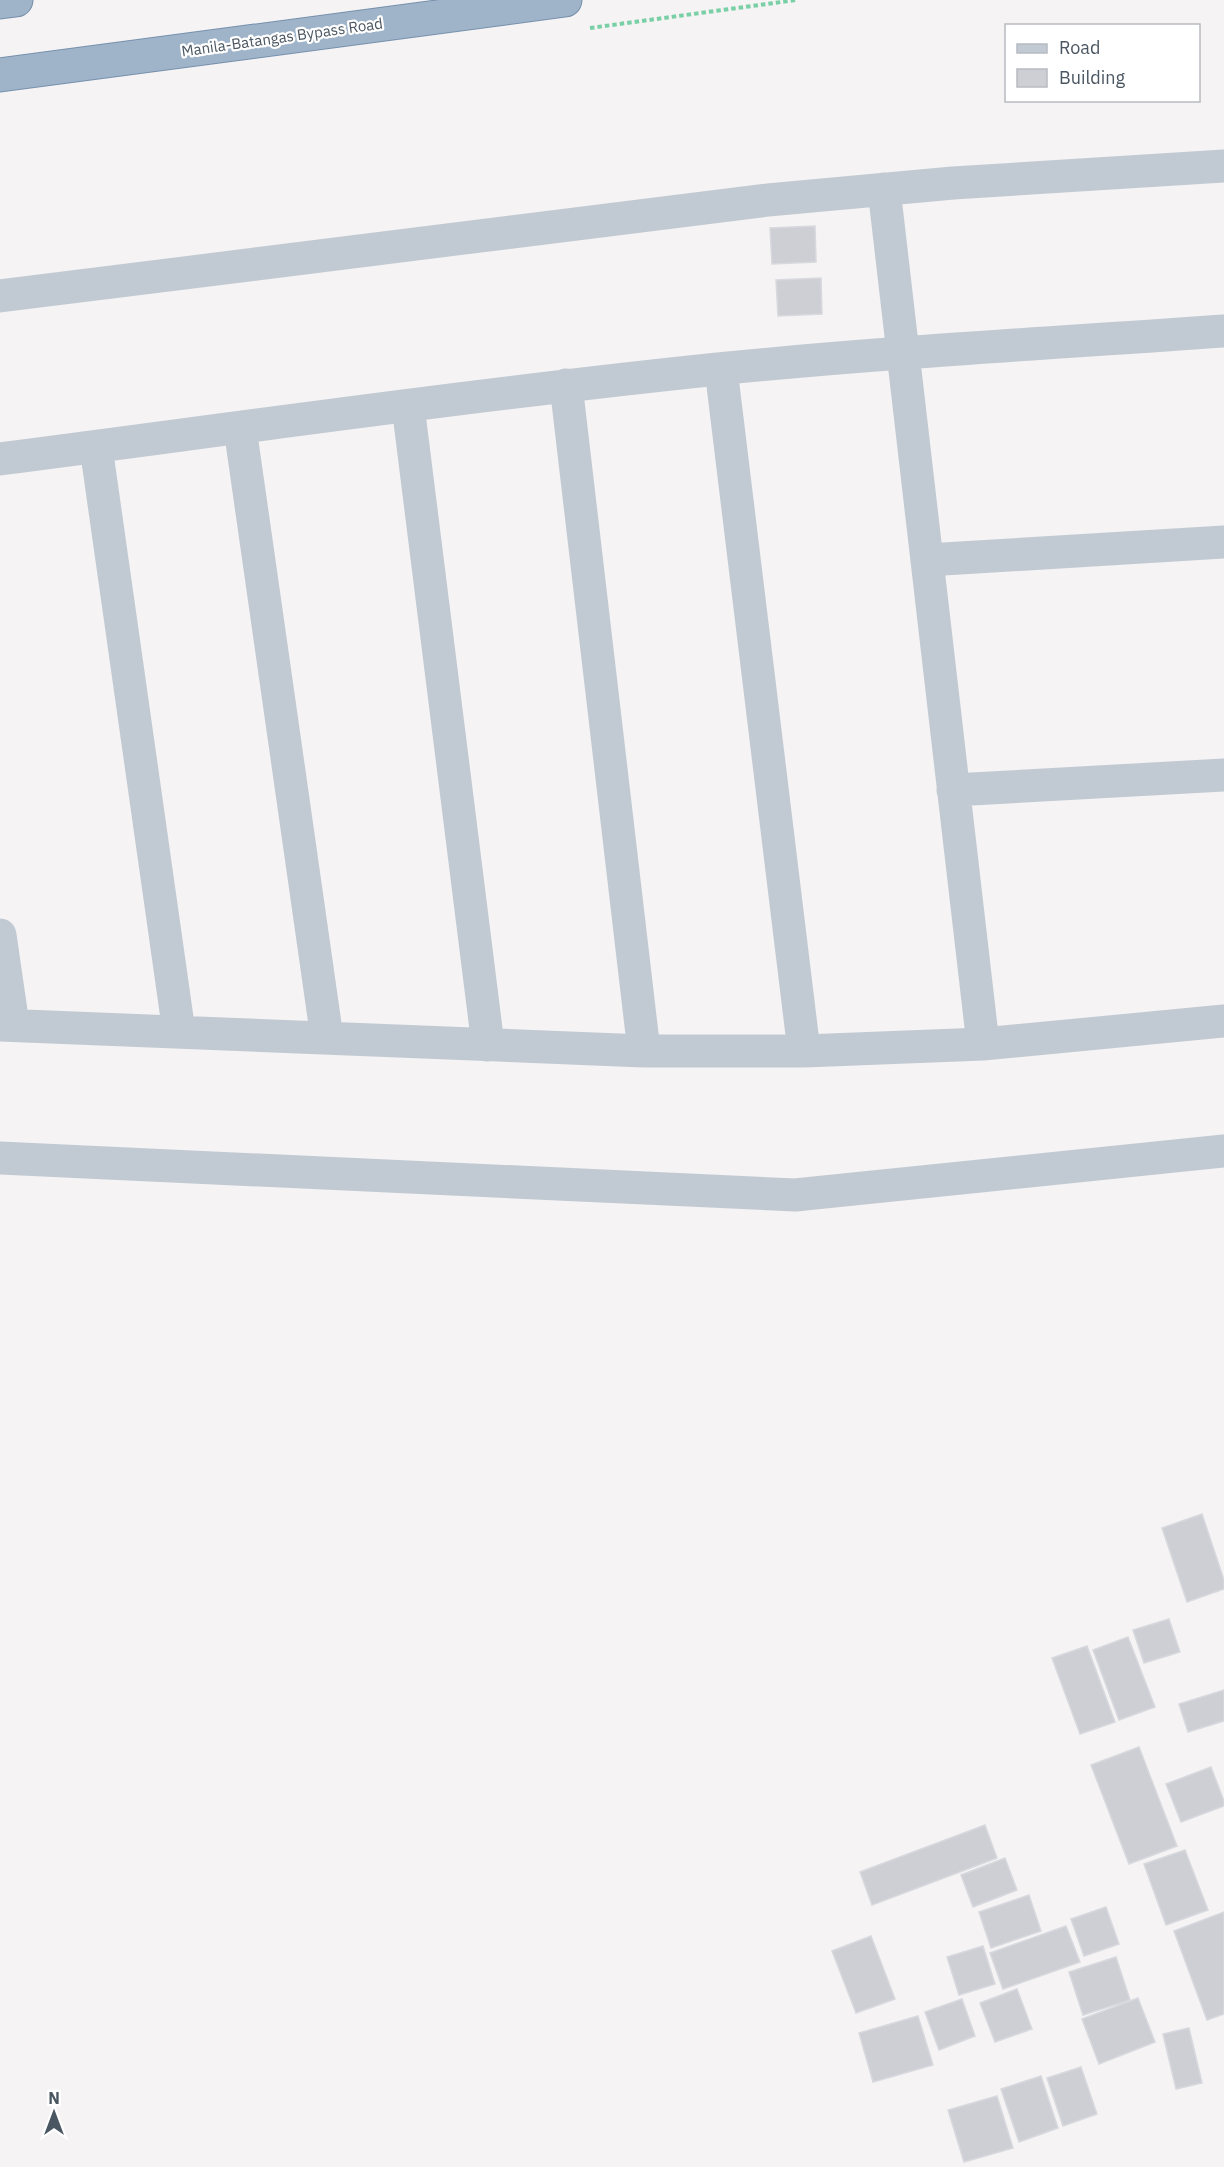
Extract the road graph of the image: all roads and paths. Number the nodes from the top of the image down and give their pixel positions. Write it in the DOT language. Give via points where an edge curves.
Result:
graph roads {
  1 [pos="16,0"];
  2 [pos="565,0"];
  3 [pos="0,2"];
  4 [pos="0,75"];
  5 [pos="1224,166"];
  6 [pos="885,189"];
  7 [pos="0,296"];
  8 [pos="1224,331"];
  9 [pos="903,353"];
  10 [pos="722,369"];
  11 [pos="566,385"];
  12 [pos="408,406"];
  13 [pos="240,428"];
  14 [pos="96,447"];
  15 [pos="0,459"];
  16 [pos="1224,542"];
  17 [pos="927,560"];
  18 [pos="1224,775"];
  19 [pos="953,790"];
  20 [pos="0,935"];
  21 [pos="1224,1021"];
  22 [pos="6,1025"];
  23 [pos="179,1032"];
  24 [pos="327,1038"];
  25 [pos="983,1044"];
  26 [pos="488,1045"];
  27 [pos="644,1051"];
  28 [pos="804,1051"];
  29 [pos="1224,1151"];
  30 [pos="0,1158"];
  1 -- 3 [label="highway"];
  2 -- 4 [label="highway, Manila-Batangas Bypass Road"];
  5 -- 6 [label="street"];
  6 -- 7 [label="street" via="460,237"];
  6 -- 9 [label="street"];
  8 -- 9 [label="street"];
  9 -- 10 [label="street"];
  9 -- 17 [label="street"];
  10 -- 11 [label="street"];
  10 -- 28 [label="street"];
  11 -- 12 [label="street"];
  11 -- 27 [label="street"];
  12 -- 13 [label="street"];
  12 -- 26 [label="street"];
  13 -- 14 [label="street"];
  13 -- 24 [label="street"];
  14 -- 15 [label="street"];
  14 -- 23 [label="street"];
  16 -- 17 [label="street"];
  17 -- 19 [label="street"];
  18 -- 19 [label="street"];
  19 -- 25 [label="street"];
  20 -- 22 [label="street"];
  21 -- 25 [label="street"];
  22 -- 23 [label="street"];
  23 -- 24 [label="street"];
  24 -- 26 [label="street"];
  25 -- 28 [label="street"];
  26 -- 27 [label="street"];
  27 -- 28 [label="street"];
  29 -- 30 [label="street" via="795,1195"];
}
